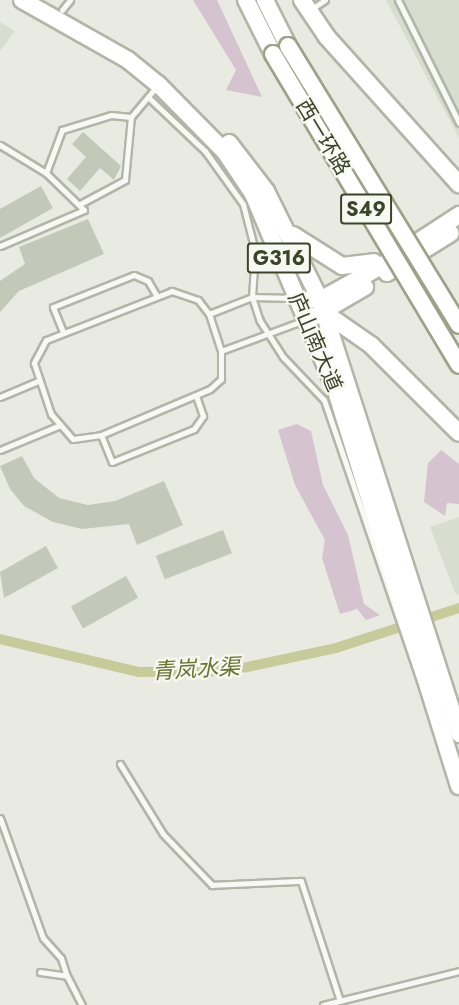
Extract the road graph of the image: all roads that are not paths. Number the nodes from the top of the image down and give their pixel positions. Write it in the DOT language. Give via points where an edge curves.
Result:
graph roads {
  1 [pos="22,0"];
  2 [pos="44,0"];
  3 [pos="246,0"];
  4 [pos="265,0"];
  5 [pos="325,0"];
  6 [pos="398,0"];
  7 [pos="66,5"];
  8 [pos="305,5"];
  9 [pos="281,50"];
  10 [pos="153,91"];
  11 [pos="131,117"];
  12 [pos="459,123"];
  13 [pos="0,145"];
  14 [pos="46,172"];
  15 [pos="459,184"];
  16 [pos="80,204"];
  17 [pos="459,215"];
  18 [pos="459,228"];
  19 [pos="288,232"];
  20 [pos="0,246"];
  21 [pos="392,256"];
  22 [pos="156,295"];
  23 [pos="252,297"];
  24 [pos="297,298"];
  25 [pos="322,306"];
  26 [pos="209,314"];
  27 [pos="306,320"];
  28 [pos="459,325"];
  29 [pos="63,332"];
  30 [pos="265,332"];
  31 [pos="221,351"];
  32 [pos="459,364"];
  33 [pos="38,381"];
  34 [pos="196,396"];
  35 [pos="0,397"];
  36 [pos="58,426"];
  37 [pos="459,433"];
  38 [pos="101,435"];
  39 [pos="0,450"];
  40 [pos="405,606"];
  41 [pos="417,644"];
  42 [pos="459,734"];
  43 [pos="120,764"];
  44 [pos="459,786"];
  45 [pos="0,818"];
  46 [pos="459,971"];
  47 [pos="40,972"];
  48 [pos="67,976"];
  49 [pos="340,1001"];
  50 [pos="82,1005"];
  51 [pos="323,1005"];
  1 -- 10 [label="highway, 庐山南大道 / G316" via="128,60"];
  2 -- 7 [label="highway, 庐山南大道 / G316"];
  3 -- 9 [label="highway, 西一环路 / S49"];
  4 -- 9 [label="highway, 西一环路 / S49"];
  5 -- 8 [label="lane"];
  6 -- 12 [label="lane"];
  7 -- 19 [label="highway, 庐山南大道 / G316" via="170,80 245,161"];
  8 -- 15 [label="highway"];
  9 -- 28 [label="highway, 西一环路 / S49, bridge"];
  9 -- 32 [label="highway, 西一环路 / S49, bridge"];
  10 -- 11 [label="lane"];
  10 -- 23 [label="lane" via="205,151 243,204 255,251"];
  10 -- 24 [label="highway, 庐山南大道 / G316" via="225,152 253,194"];
  11 -- 14 [label="lane" via="111,115 62,130"];
  11 -- 16 [label="lane" via="125,180"];
  13 -- 14 [label="lane"];
  14 -- 16 [label="lane"];
  16 -- 20 [label="lane" via="84,210"];
  17 -- 21 [label="highway"];
  18 -- 25 [label="highway"];
  19 -- 21 [label="highway" via="342,266 357,268"];
  19 -- 25 [label="highway, 庐山南大道 / G316"];
  21 -- 25 [label="highway"];
  22 -- 26 [label="lane" via="185,292"];
  22 -- 29 [label="lane"];
  22 -- 29 [label="lane" via="148,281 134,275 53,307"];
  23 -- 24 [label="lane"];
  23 -- 26 [label="lane"];
  23 -- 30 [label="lane"];
  24 -- 25 [label="highway"];
  24 -- 27 [label="highway, 庐山南大道 / G316"];
  25 -- 27 [label="highway"];
  25 -- 37 [label="highway" via="371,345"];
  25 -- 40 [label="highway, 庐山南大道 / G316"];
  26 -- 31 [label="lane"];
  27 -- 30 [label="lane"];
  27 -- 40 [label="highway, 庐山南大道 / G316" via="335,388"];
  29 -- 33 [label="lane" via="38,351"];
  30 -- 31 [label="lane"];
  30 -- 40 [label="lane" via="324,400"];
  31 -- 34 [label="lane" via="220,379"];
  33 -- 35 [label="lane"];
  33 -- 36 [label="lane"];
  34 -- 38 [label="lane"];
  34 -- 38 [label="lane" via="203,416 194,429 112,462"];
  36 -- 38 [label="lane" via="73,439"];
  36 -- 39 [label="lane"];
  40 -- 41 [label="highway, 庐山南大道 / G316"];
  40 -- 41 [label="lane"];
  41 -- 42 [label="highway, 庐山南大道 / G316"];
  41 -- 44 [label="highway, 庐山南大道 / G316"];
  43 -- 49 [label="lane" via="163,834 212,885 301,881"];
  45 -- 48 [label="lane" via="43,938 61,958"];
  46 -- 49 [label="lane"];
  47 -- 48 [label="lane"];
  48 -- 50 [label="lane"];
  49 -- 51 [label="lane"];
}
